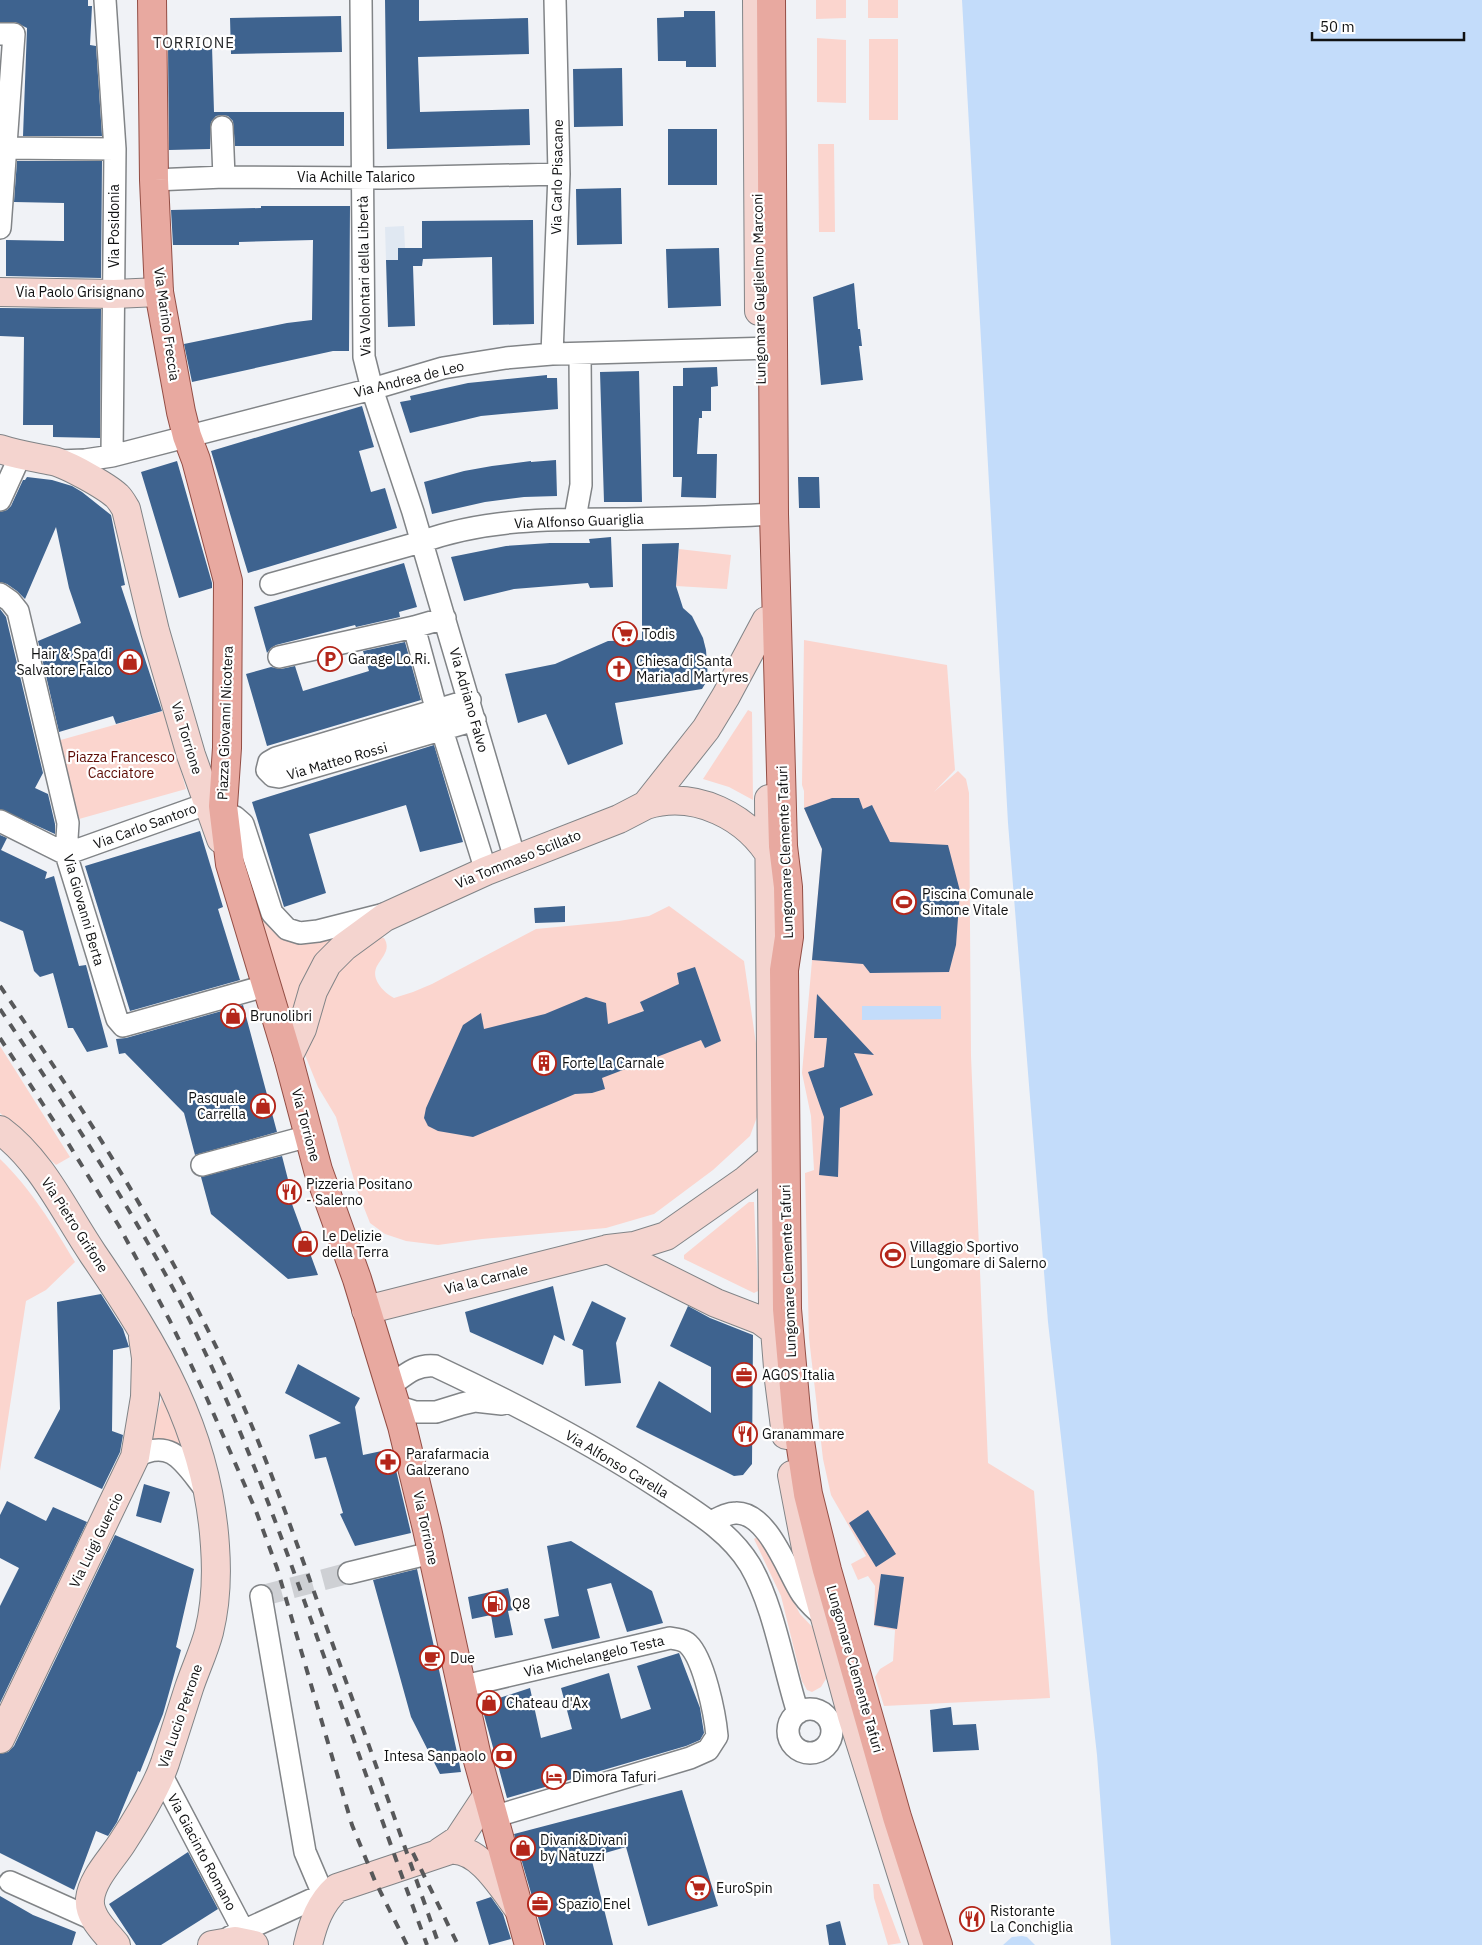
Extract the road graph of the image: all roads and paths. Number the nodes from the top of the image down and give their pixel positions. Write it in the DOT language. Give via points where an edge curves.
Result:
graph roads {
  1 [pos="105,0"];
  2 [pos="152,0"];
  3 [pos="361,0"];
  4 [pos="555,0"];
  5 [pos="757,0"];
  6 [pos="771,0"];
  7 [pos="0,34"];
  8 [pos="222,126"];
  9 [pos="3,148"];
  10 [pos="115,149"];
  11 [pos="559,174"];
  12 [pos="224,177"];
  13 [pos="362,178"];
  14 [pos="154,180"];
  15 [pos="0,228"];
  16 [pos="0,292"];
  17 [pos="159,292"];
  18 [pos="114,294"];
  19 [pos="766,348"];
  20 [pos="552,354"];
  21 [pos="580,354"];
  22 [pos="372,389"];
  23 [pos="187,436"];
  24 [pos="10,452"];
  25 [pos="112,456"];
  26 [pos="55,461"];
  27 [pos="0,500"];
  28 [pos="768,514"];
  29 [pos="575,518"];
  30 [pos="421,542"];
  31 [pos="770,578"];
  32 [pos="228,581"];
  33 [pos="271,584"];
  34 [pos="0,594"];
  35 [pos="445,618"];
  36 [pos="766,621"];
  37 [pos="414,627"];
  38 [pos="280,657"];
  39 [pos="472,710"];
  40 [pos="439,720"];
  41 [pos="646,805"];
  42 [pos="216,808"];
  43 [pos="0,821"];
  44 [pos="769,853"];
  45 [pos="66,854"];
  46 [pos="515,859"];
  47 [pos="230,864"];
  48 [pos="486,872"];
  49 [pos="390,913"];
  50 [pos="784,970"];
  51 [pos="266,986"];
  52 [pos="288,1057"];
  53 [pos="0,1130"];
  54 [pos="309,1136"];
  55 [pos="779,1152"];
  56 [pos="202,1165"];
  57 [pos="608,1249"];
  58 [pos="366,1310"];
  59 [pos="142,1328"];
  60 [pos="775,1331"];
  61 [pos="393,1396"];
  62 [pos="522,1408"];
  63 [pos="136,1457"];
  64 [pos="208,1493"];
  65 [pos="711,1522"];
  66 [pos="431,1553"];
  67 [pos="348,1573"];
  68 [pos="261,1596"];
  69 [pos="835,1626"];
  70 [pos="842,1679"];
  71 [pos="460,1687"];
  72 [pos="804,1711"];
  73 [pos="832,1735"];
  74 [pos="867,1738"];
  75 [pos="0,1739"];
  76 [pos="161,1774"];
  77 [pos="490,1807"];
  78 [pos="440,1852"];
  79 [pos="10,1882"];
  80 [pos="332,1892"];
  81 [pos="518,1908"];
  82 [pos="97,1921"];
  83 [pos="248,1938"];
  84 [pos="116,1945"];
  85 [pos="213,1945"];
  86 [pos="308,1945"];
  87 [pos="529,1945"];
  88 [pos="924,1945"];
  89 [pos="938,1945"];
  1 -- 10 [label="street, Via Posidonia"];
  2 -- 14 [label="main road, Via Marino Freccia"];
  3 -- 13 [label="street, Via Volontari della Libertà"];
  4 -- 11 [label="street, Via Carlo Pisacane"];
  5 -- 19 [label="street, Lungomare Guglielmo Marconi"];
  6 -- 19 [label="main road, Lungomare Guglielmo Marconi"];
  7 -- 9 [label="street" via="14,34"];
  8 -- 12 [label="street"];
  9 -- 10 [label="street"];
  9 -- 15 [label="street"];
  10 -- 18 [label="street, Via Posidonia"];
  11 -- 13 [label="street, Via Achille Talarico"];
  11 -- 20 [label="street, Via Carlo Pisacane"];
  12 -- 13 [label="street, Via Achille Talarico"];
  12 -- 14 [label="street, Via Achille Talarico"];
  13 -- 22 [label="street, Via Volontari della Libertà" via="364,357"];
  14 -- 17 [label="main road, Via Marino Freccia"];
  16 -- 18 [label="street, Via Paolo Grisignano"];
  17 -- 18 [label="street, Via Paolo Grisignano"];
  17 -- 23 [label="main road, Via Marino Freccia"];
  18 -- 25 [label="street, Via Posidonia"];
  19 -- 21 [label="street, Via Andrea de Leo"];
  19 -- 28 [label="main road, Lungomare Guglielmo Marconi"];
  20 -- 21 [label="street, Via Andrea de Leo"];
  20 -- 22 [label="street, Via Andrea de Leo" via="443,368"];
  21 -- 29 [label="street" via="581,484"];
  22 -- 23 [label="street, Via Andrea de Leo"];
  22 -- 30 [label="street, Via Volontari della Libertà"];
  23 -- 25 [label="street, Via Andrea de Leo"];
  23 -- 32 [label="main road, Via Marino Freccia"];
  24 -- 26 [label="street, Via Torrione"];
  24 -- 27 [label="street"];
  25 -- 26 [label="street"];
  26 -- 42 [label="street, Via Torrione" via="110,490 126,509 155,631 191,755"];
  28 -- 29 [label="street, Via Alfonso Guariglia"];
  28 -- 31 [label="main road, Lungomare Guglielmo Marconi"];
  29 -- 30 [label="street, Via Alfonso Guariglia" via="476,527"];
  30 -- 33 [label="street, Via Alfonso Guariglia"];
  30 -- 35 [label="street, Via Adriano Falvo"];
  31 -- 36 [label="street, Lungomare Clemente Tafuri"];
  31 -- 50 [label="main road, Lungomare Clemente Tafuri" via="783,846 788,888 789,937"];
  32 -- 42 [label="main road, Piazza Giovanni Nicotera" via="227,748 223,792"];
  34 -- 45 [label="street, Via Giovanni Berta" via="18,611 68,823"];
  35 -- 37 [label="street"];
  35 -- 39 [label="street, Via Adriano Falvo"];
  36 -- 41 [label="street, Via Tommaso Scillato" via="706,729"];
  36 -- 44 [label="street, Lungomare Clemente Tafuri"];
  37 -- 38 [label="street"];
  37 -- 40 [label="street"];
  39 -- 40 [label="street, Via Matteo Rossi"];
  39 -- 46 [label="street, Via Adriano Falvo"];
  40 -- 40 [label="street, Via Matteo Rossi" via="276,758 269,762 267,770 279,777"];
  40 -- 48 [label="street"];
  41 -- 44 [label="street, Via Tommaso Scillato" via="672,799 716,809 748,829"];
  41 -- 46 [label="street, Via Tommaso Scillato"];
  42 -- 45 [label="street, Via Carlo Santoro"];
  42 -- 47 [label="main road, Piazza Giovanni Nicotera"];
  42 -- 49 [label="street, Via Tommaso Scillato" via="243,824 272,913 287,929 300,933 318,931"];
  43 -- 45 [label="street"];
  44 -- 50 [label="street, Via Tommaso Scillato" via="777,867 779,936"];
  44 -- 55 [label="street, Lungomare Clemente Tafuri"];
  45 -- 51 [label="street, Via Giovanni Berta" via="117,1019 123,1026"];
  46 -- 48 [label="street, Via Tommaso Scillato"];
  47 -- 51 [label="main road, Via Torrione"];
  48 -- 49 [label="street, Via Tommaso Scillato"];
  49 -- 52 [label="street, Via Tommaso Scillato" via="344,947 327,964 312,991 302,1029"];
  50 -- 55 [label="main road, Lungomare Clemente Tafuri"];
  51 -- 52 [label="main road, Via Torrione"];
  52 -- 54 [label="main road, Via Torrione"];
  53 -- 59 [label="street, Via Pietro Grifone" via="42,1174"];
  54 -- 56 [label="street"];
  54 -- 58 [label="main road, Via Torrione"];
  55 -- 57 [label="street, Via la Carnale" via="746,1180 666,1236 634,1246"];
  55 -- 60 [label="street, Lungomare Clemente Tafuri" via="773,1305"];
  55 -- 69 [label="main road, Lungomare Clemente Tafuri" via="797,1421"];
  57 -- 58 [label="street, Via la Carnale"];
  57 -- 60 [label="street" via="716,1303 760,1320"];
  58 -- 61 [label="main road, Via Torrione"];
  59 -- 63 [label="street, Via Luigi Guercio" via="146,1358 145,1397"];
  59 -- 64 [label="street, Via Lucio Petrone" via="164,1367 194,1438"];
  60 -- 69 [label="street, Lungomare Clemente Tafuri" via="799,1517"];
  61 -- 62 [label="street, Via Alfonso Carella" via="415,1412 436,1412 475,1401"];
  61 -- 62 [label="street, Via Alfonso Carella" via="414,1368 425,1365 435,1366"];
  61 -- 66 [label="main road, Via Torrione" via="410,1455"];
  62 -- 65 [label="street, Via Alfonso Carella" via="630,1469"];
  63 -- 64 [label="street, Via Lucio Petrone" via="148,1450 171,1452 184,1462"];
  63 -- 75 [label="street, Via Luigi Guercio"];
  64 -- 76 [label="street, Via Lucio Petrone" via="217,1578 209,1631"];
  65 -- 69 [label="street" via="737,1513 762,1526 801,1593"];
  65 -- 72 [label="street, Via Alfonso Carella" via="738,1549 756,1578 765,1599 787,1681"];
  66 -- 67 [label="street"];
  66 -- 71 [label="main road, Via Torrione"];
  68 -- 80 [label="street" via="305,1852"];
  69 -- 70 [label="street, Lungomare Clemente Tafuri"];
  69 -- 74 [label="main road, Lungomare Clemente Tafuri"];
  70 -- 72 [label="street" via="827,1702"];
  70 -- 74 [label="street, Lungomare Clemente Tafuri"];
  71 -- 77 [label="main road, Via Torrione"];
  71 -- 77 [label="street, Via Michelangelo Testa" via="670,1638 686,1642 695,1652 714,1711 717,1736 708,1750 690,1758"];
  72 -- 73 [label="street" via="818,1711 829,1720"];
  72 -- 73 [label="street" via="793,1717 788,1730 797,1750 810,1754 818,1752"];
  73 -- 74 [label="street" via="849,1740"];
  74 -- 88 [label="street, Lungomare Clemente Tafuri"];
  74 -- 89 [label="main road, Lungomare Clemente Tafuri"];
  76 -- 82 [label="street, Via Lucio Petrone" via="123,1842 96,1881 90,1897 90,1910"];
  76 -- 83 [label="street, Via Giacinto Romano"];
  77 -- 78 [label="street" via="458,1840"];
  77 -- 81 [label="main road, Via Torrione"];
  78 -- 80 [label="street"];
  78 -- 81 [label="street" via="464,1850 474,1857 492,1874"];
  79 -- 82 [label="street, Via Lucio Petrone"];
  80 -- 83 [label="street"];
  80 -- 86 [label="street" via="315,1921"];
  81 -- 87 [label="main road, Via Torrione"];
  82 -- 84 [label="street, Via Lucio Petrone"];
  83 -- 85 [label="street"];
}
